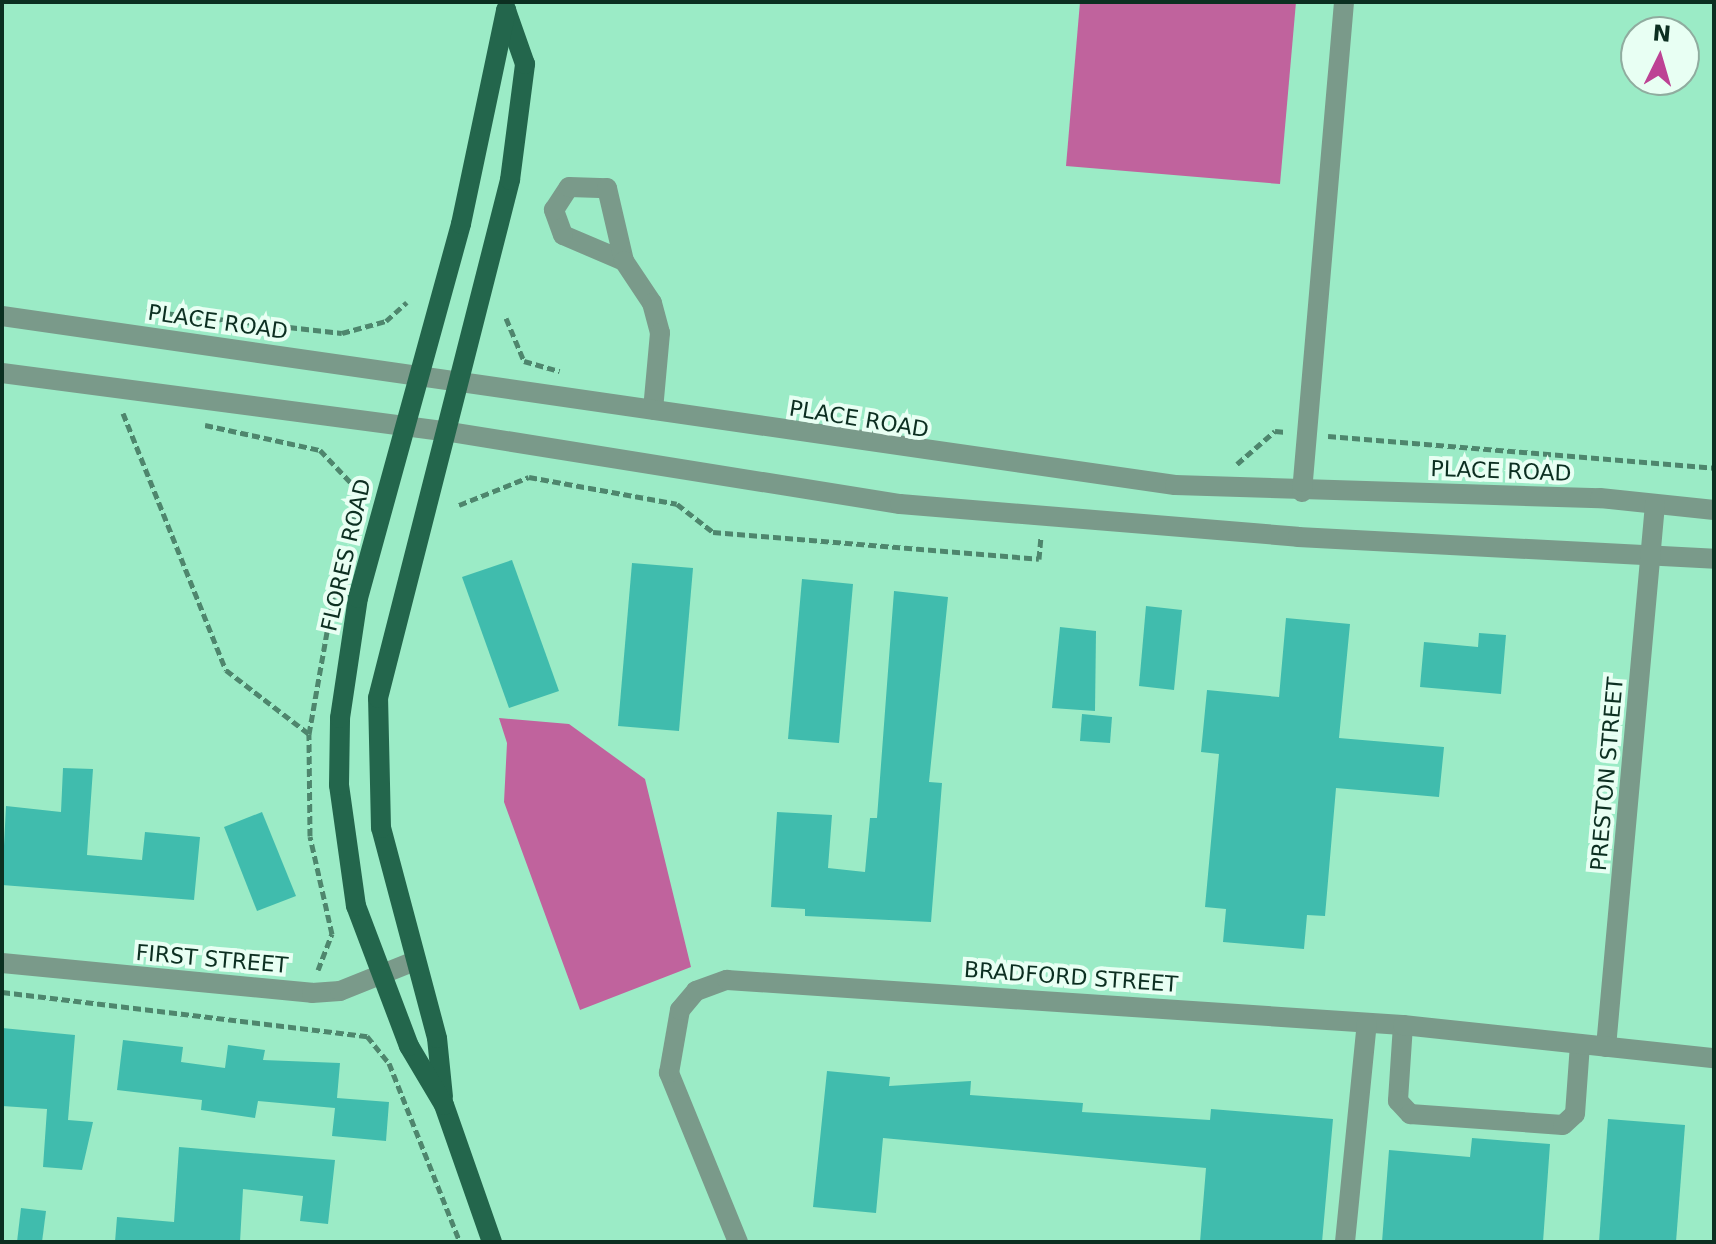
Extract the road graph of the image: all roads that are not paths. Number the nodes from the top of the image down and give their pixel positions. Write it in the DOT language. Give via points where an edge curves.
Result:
graph roads {
  1 [pos="1344,2"];
  2 [pos="506,6"];
  3 [pos="624,261"];
  4 [pos="2,316"];
  5 [pos="2,373"];
  6 [pos="419,375"];
  7 [pos="458,381"];
  8 [pos="653,410"];
  9 [pos="404,425"];
  10 [pos="444,431"];
  11 [pos="1302,492"];
  12 [pos="1655,504"];
  13 [pos="1714,510"];
  14 [pos="1651,553"];
  15 [pos="1714,559"];
  16 [pos="412,962"];
  17 [pos="2,963"];
  18 [pos="379,975"];
  19 [pos="1367,1023"];
  20 [pos="1403,1025"];
  21 [pos="1580,1044"];
  22 [pos="1606,1047"];
  23 [pos="1714,1058"];
  24 [pos="444,1105"];
  25 [pos="492,1242"];
  26 [pos="738,1242"];
  27 [pos="1345,1242"];
  1 -- 11 [label="street"];
  2 -- 6 [label="main road, FLORES ROAD" via="477,160"];
  2 -- 7 [label="main road, FLORES ROAD" via="525,64 521,115"];
  3 -- 8 [label="street" via="652,303 660,333"];
  4 -- 6 [label="street, PLACE ROAD"];
  5 -- 9 [label="street"];
  6 -- 7 [label="street, PLACE ROAD"];
  6 -- 9 [label="main road, FLORES ROAD"];
  7 -- 8 [label="street, PLACE ROAD"];
  7 -- 10 [label="main road, FLORES ROAD"];
  8 -- 11 [label="street, PLACE ROAD" via="994,464"];
  9 -- 10 [label="street"];
  9 -- 18 [label="main road, FLORES ROAD" via="358,598 340,718 343,841"];
  10 -- 14 [label="street" via="900,504 1298,537"];
  10 -- 16 [label="main road, FLORES ROAD" via="378,698 381,828"];
  11 -- 12 [label="street, PLACE ROAD"];
  12 -- 13 [label="street, PLACE ROAD"];
  12 -- 14 [label="street, PRESTON STREET"];
  14 -- 15 [label="street"];
  14 -- 22 [label="street, PRESTON STREET"];
  16 -- 18 [label="street, FIRST STREET"];
  16 -- 24 [label="main road, FLORES ROAD" via="437,1038"];
  17 -- 18 [label="street, FIRST STREET" via="312,993"];
  18 -- 24 [label="main road, FLORES ROAD"];
  19 -- 20 [label="street, BRADFORD STREET"];
  19 -- 26 [label="street, BRADFORD STREET" via="727,980 696,991 680,1010 669,1073"];
  19 -- 27 [label="street"];
  20 -- 21 [label="street, BRADFORD STREET"];
  20 -- 21 [label="street" via="1398,1101 1410,1114 1563,1125 1575,1114"];
  21 -- 22 [label="street, BRADFORD STREET"];
  22 -- 23 [label="street, BRADFORD STREET"];
  24 -- 25 [label="main road, FLORES ROAD"];
}
